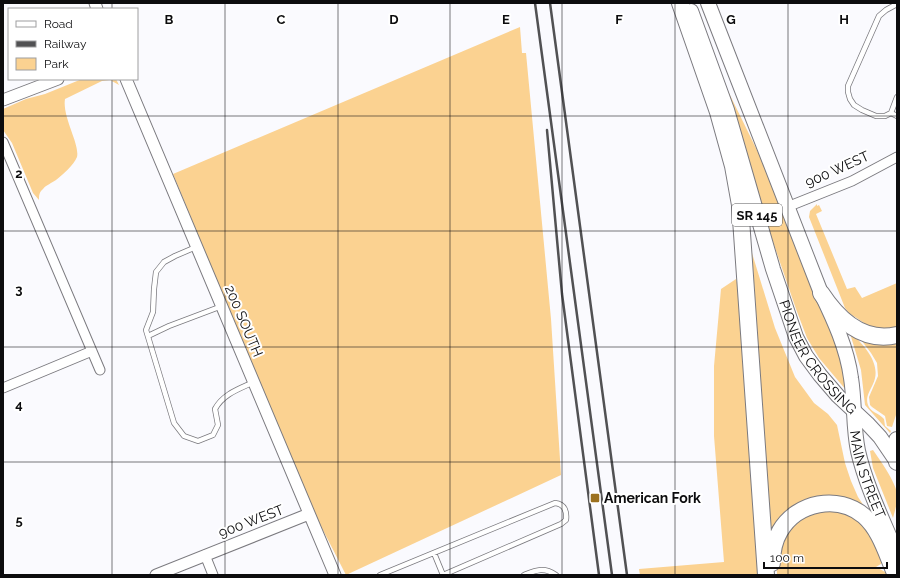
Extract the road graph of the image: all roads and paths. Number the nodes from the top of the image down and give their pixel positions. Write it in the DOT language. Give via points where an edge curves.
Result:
graph roads {
  1 [pos="680,3"];
  2 [pos="688,3"];
  3 [pos="708,3"];
  4 [pos="897,4"];
  5 [pos="55,80"];
  6 [pos="126,80"];
  7 [pos="897,96"];
  8 [pos="3,100"];
  9 [pos="891,113"];
  10 [pos="897,116"];
  11 [pos="3,142"];
  12 [pos="897,157"];
  13 [pos="787,207"];
  14 [pos="196,247"];
  15 [pos="820,293"];
  16 [pos="222,306"];
  17 [pos="897,335"];
  18 [pos="148,336"];
  19 [pos="92,351"];
  20 [pos="100,370"];
  21 [pos="254,382"];
  22 [pos="3,388"];
  23 [pos="854,410"];
  24 [pos="897,440"];
  25 [pos="897,462"];
  26 [pos="309,514"];
  27 [pos="883,533"];
  28 [pos="434,553"];
  29 [pos="897,554"];
  30 [pos="205,555"];
  31 [pos="383,574"];
  32 [pos="156,575"];
  33 [pos="213,575"];
  34 [pos="335,575"];
  35 [pos="443,575"];
  36 [pos="524,575"];
  37 [pos="556,575"];
  38 [pos="766,575"];
  39 [pos="773,575"];
  40 [pos="896,575"];
  1 -- 38 [label="highway" via="718,112 733,166 740,205"];
  2 -- 23 [label="highway, PIONEER CROSSING / SR 145" via="727,110 791,324 802,350 820,375"];
  3 -- 13 [label="highway, PIONEER CROSSING / SR 145"];
  4 -- 9 [label="lane" via="879,16 848,86 850,99 854,105 876,116"];
  5 -- 8 [label="street"];
  6 -- 14 [label="street, 200 SOUTH"];
  7 -- 9 [label="lane"];
  9 -- 10 [label="lane"];
  11 -- 19 [label="street"];
  12 -- 13 [label="street, 900 WEST" via="852,181"];
  13 -- 15 [label="highway, PIONEER CROSSING / SR 145"];
  14 -- 16 [label="street, 200 SOUTH"];
  14 -- 18 [label="lane" via="164,262 156,272 154,312 146,330"];
  15 -- 17 [label="highway" via="839,316 860,332 880,336"];
  15 -- 23 [label="highway, PIONEER CROSSING / SR 145" via="844,346"];
  16 -- 18 [label="lane"];
  16 -- 21 [label="street, 200 SOUTH"];
  18 -- 21 [label="lane" via="174,423 184,436 198,441 213,435 218,425 215,410 219,402 230,393"];
  19 -- 20 [label="street"];
  19 -- 22 [label="street"];
  21 -- 26 [label="street, 200 SOUTH"];
  23 -- 25 [label="highway, MAIN STREET / SR 145" via="880,437"];
  23 -- 27 [label="highway, MAIN STREET / SR 145" via="862,465"];
  24 -- 25 [label="highway"];
  26 -- 30 [label="street, 900 WEST"];
  26 -- 34 [label="street, 200 SOUTH"];
  27 -- 29 [label="highway, MAIN STREET / SR 145"];
  27 -- 39 [label="highway" via="876,532 864,516 851,508 827,503 811,506 794,515 780,530 773,550"];
  27 -- 40 [label="highway"];
  28 -- 31 [label="lane"];
  28 -- 35 [label="lane"];
  28 -- 35 [label="lane" via="555,503 565,508 564,523"];
  30 -- 32 [label="street, 900 WEST"];
  30 -- 33 [label="street"];
  36 -- 37 [label="lane" via="546,570"];
}
